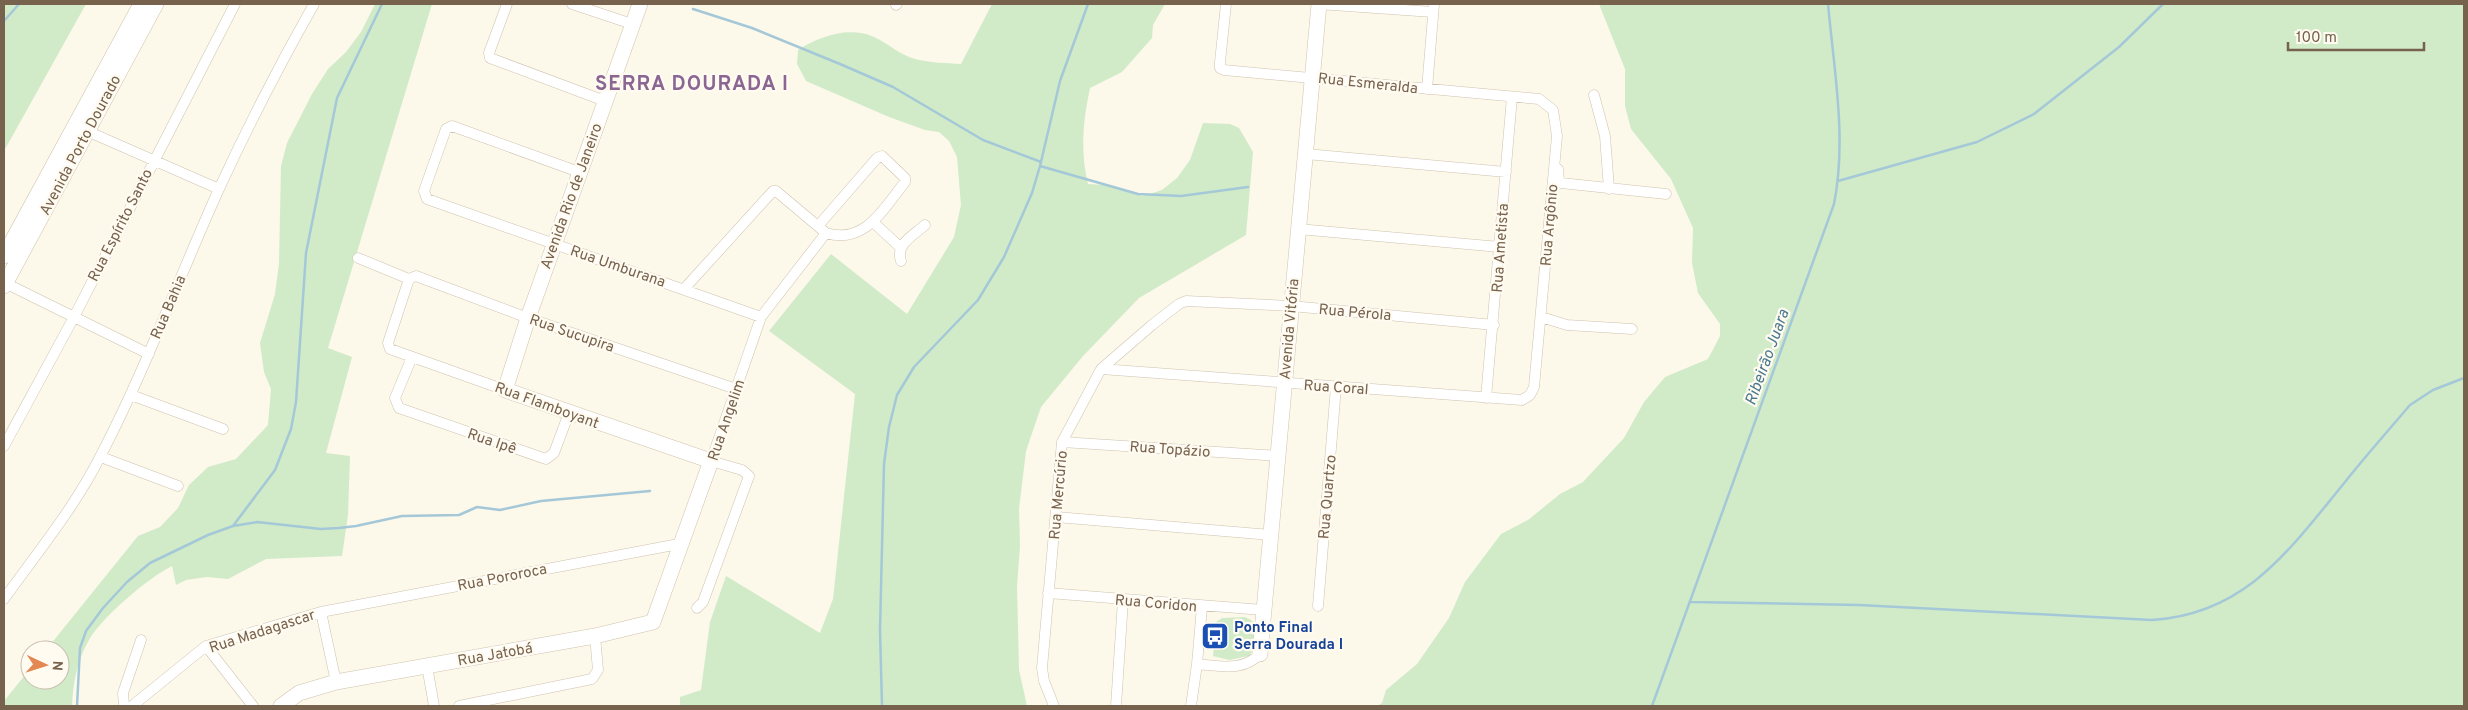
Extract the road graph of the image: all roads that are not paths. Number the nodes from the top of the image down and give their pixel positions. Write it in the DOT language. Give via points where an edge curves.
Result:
graph roads {
  1 [pos="141,4"];
  2 [pos="156,4"];
  3 [pos="236,4"];
  4 [pos="314,4"];
  5 [pos="506,4"];
  6 [pos="572,4"];
  7 [pos="640,4"];
  8 [pos="1226,4"];
  9 [pos="1319,4"];
  10 [pos="1434,8"];
  11 [pos="632,24"];
  12 [pos="1312,78"];
  13 [pos="1427,89"];
  14 [pos="1594,95"];
  15 [pos="1512,97"];
  16 [pos="605,101"];
  17 [pos="87,131"];
  18 [pos="1557,136"];
  19 [pos="1306,154"];
  20 [pos="154,160"];
  21 [pos="579,172"];
  22 [pos="1506,172"];
  23 [pos="219,189"];
  24 [pos="1609,189"];
  25 [pos="1666,194"];
  26 [pos="873,222"];
  27 [pos="925,225"];
  28 [pos="1298,229"];
  29 [pos="822,230"];
  30 [pos="554,244"];
  31 [pos="900,247"];
  32 [pos="1500,247"];
  33 [pos="4,256"];
  34 [pos="358,258"];
  35 [pos="901,261"];
  36 [pos="409,279"];
  37 [pos="4,284"];
  38 [pos="684,288"];
  39 [pos="1186,301"];
  40 [pos="1291,306"];
  41 [pos="74,317"];
  42 [pos="761,317"];
  43 [pos="1541,317"];
  44 [pos="528,318"];
  45 [pos="1494,325"];
  46 [pos="1632,329"];
  47 [pos="149,354"];
  48 [pos="412,357"];
  49 [pos="1101,369"];
  50 [pos="1284,383"];
  51 [pos="1336,387"];
  52 [pos="1534,387"];
  53 [pos="736,389"];
  54 [pos="505,390"];
  55 [pos="131,395"];
  56 [pos="1486,398"];
  57 [pos="569,413"];
  58 [pos="223,429"];
  59 [pos="1062,442"];
  60 [pos="4,446"];
  61 [pos="1278,456"];
  62 [pos="101,457"];
  63 [pos="711,461"];
  64 [pos="178,486"];
  65 [pos="1056,517"];
  66 [pos="1271,535"];
  67 [pos="684,543"];
  68 [pos="1048,593"];
  69 [pos="4,599"];
  70 [pos="1123,600"];
  71 [pos="1318,606"];
  72 [pos="1202,607"];
  73 [pos="698,608"];
  74 [pos="1263,610"];
  75 [pos="321,612"];
  76 [pos="654,622"];
  77 [pos="595,636"];
  78 [pos="141,640"];
  79 [pos="206,646"];
  80 [pos="1260,654"];
  81 [pos="1197,664"];
  82 [pos="427,666"];
  83 [pos="336,682"];
  84 [pos="124,706"];
  85 [pos="132,706"];
  86 [pos="253,706"];
  87 [pos="281,706"];
  88 [pos="434,706"];
  89 [pos="460,706"];
  90 [pos="1054,706"];
  91 [pos="1116,706"];
  92 [pos="1191,706"];
  1 -- 33 [label="street, Avenida Porto Dourado"];
  2 -- 17 [label="street, Avenida Porto Dourado"];
  3 -- 20 [label="street, Rua Espírito Santo"];
  4 -- 23 [label="street, Rua Bahia"];
  5 -- 16 [label="street" via="490,58"];
  6 -- 11 [label="street"];
  7 -- 11 [label="street, Avenida Rio de Janeiro"];
  8 -- 12 [label="street, Rua Esmeralda" via="1220,66 1225,71"];
  9 -- 10 [label="street"];
  9 -- 12 [label="street, Avenida Vitória"];
  10 -- 13 [label="street"];
  11 -- 16 [label="street, Avenida Rio de Janeiro"];
  12 -- 13 [label="street, Rua Esmeralda"];
  12 -- 19 [label="street, Avenida Vitória"];
  13 -- 15 [label="street, Rua Esmeralda"];
  14 -- 24 [label="street" via="1605,136"];
  15 -- 18 [label="street, Rua Argônio" via="1539,98 1553,110"];
  15 -- 22 [label="street, Rua Ametista"];
  16 -- 21 [label="street, Avenida Rio de Janeiro"];
  17 -- 20 [label="street"];
  17 -- 37 [label="street, Avenida Porto Dourado"];
  18 -- 24 [label="street" via="1560,182"];
  18 -- 43 [label="street, Rua Argônio"];
  19 -- 22 [label="street"];
  19 -- 28 [label="street, Avenida Vitória"];
  20 -- 23 [label="street"];
  20 -- 41 [label="street, Rua Espírito Santo"];
  21 -- 30 [label="street, Avenida Rio de Janeiro"];
  21 -- 30 [label="street, Rua Umburana" via="452,126 446,129 424,191 427,199"];
  22 -- 32 [label="street, Rua Ametista"];
  23 -- 47 [label="street, Rua Bahia"];
  24 -- 25 [label="street"];
  26 -- 29 [label="street" via="863,231 835,236"];
  26 -- 29 [label="street, Rua Angelim" via="905,182 905,178 882,156 877,158"];
  26 -- 31 [label="street"];
  27 -- 31 [label="street"];
  28 -- 32 [label="street"];
  28 -- 40 [label="street, Avenida Vitória"];
  29 -- 38 [label="street" via="773,191"];
  29 -- 42 [label="street, Rua Angelim"];
  30 -- 38 [label="street, Rua Umburana"];
  30 -- 44 [label="street, Avenida Rio de Janeiro"];
  31 -- 35 [label="street"];
  32 -- 45 [label="street, Rua Ametista"];
  34 -- 36 [label="street, Rua Sucupira"];
  36 -- 44 [label="street, Rua Sucupira" via="416,276"];
  36 -- 48 [label="street, Rua Flamboyant" via="388,343 390,349"];
  37 -- 41 [label="street"];
  38 -- 42 [label="street, Rua Umburana"];
  39 -- 40 [label="street, Rua Pérola"];
  39 -- 49 [label="street, Rua Mercúrio"];
  40 -- 45 [label="street, Rua Pérola"];
  40 -- 50 [label="street, Avenida Vitória"];
  41 -- 47 [label="street"];
  41 -- 60 [label="street, Rua Espírito Santo"];
  42 -- 53 [label="street, Rua Angelim"];
  43 -- 46 [label="street" via="1567,325"];
  43 -- 52 [label="street, Rua Argônio"];
  44 -- 53 [label="street, Rua Sucupira"];
  44 -- 54 [label="street, Avenida Rio de Janeiro"];
  45 -- 56 [label="street, Rua Ametista"];
  47 -- 55 [label="street, Rua Bahia"];
  48 -- 54 [label="street, Rua Flamboyant"];
  48 -- 57 [label="street, Rua Ipê" via="395,398 399,408 546,459 554,453"];
  49 -- 50 [label="street, Rua Coral"];
  49 -- 59 [label="street, Rua Mercúrio"];
  50 -- 51 [label="street, Rua Coral"];
  50 -- 61 [label="street, Avenida Vitória"];
  51 -- 56 [label="street, Rua Coral"];
  51 -- 71 [label="street, Rua Quartzo"];
  52 -- 56 [label="street, Rua Coral" via="1522,400"];
  53 -- 63 [label="street, Rua Angelim"];
  54 -- 57 [label="street, Rua Flamboyant"];
  55 -- 58 [label="street"];
  55 -- 62 [label="street, Rua Bahia"];
  57 -- 63 [label="street, Rua Flamboyant"];
  59 -- 61 [label="street, Rua Topázio"];
  59 -- 65 [label="street, Rua Mercúrio"];
  61 -- 66 [label="street, Avenida Vitória"];
  62 -- 64 [label="street"];
  62 -- 69 [label="street, Rua Bahia"];
  63 -- 67 [label="street, Rua Angelim"];
  63 -- 73 [label="street" via="746,471 749,476 703,602"];
  65 -- 66 [label="street"];
  65 -- 68 [label="street, Rua Mercúrio"];
  66 -- 74 [label="street, Avenida Vitória"];
  67 -- 75 [label="street, Rua Pororoca"];
  67 -- 76 [label="street, Rua Angelim"];
  68 -- 70 [label="street, Rua Coridon"];
  68 -- 90 [label="street, Rua Mercúrio" via="1042,668"];
  70 -- 72 [label="street, Rua Coridon"];
  70 -- 91 [label="street"];
  72 -- 74 [label="street, Rua Coridon"];
  72 -- 81 [label="street"];
  74 -- 80 [label="street, Avenida Vitória"];
  75 -- 79 [label="street, Rua Madagascar"];
  75 -- 83 [label="street"];
  76 -- 77 [label="street, Rua Jatobá"];
  77 -- 82 [label="street, Rua Jatobá"];
  77 -- 89 [label="street" via="598,670 592,679"];
  78 -- 84 [label="street" via="123,693"];
  79 -- 85 [label="street, Rua Madagascar"];
  79 -- 86 [label="street"];
  80 -- 81 [label="street" via="1252,662 1232,668"];
  81 -- 92 [label="street"];
  82 -- 83 [label="street, Rua Jatobá"];
  82 -- 88 [label="street"];
  83 -- 87 [label="street, Rua Jatobá" via="299,694"];
}
